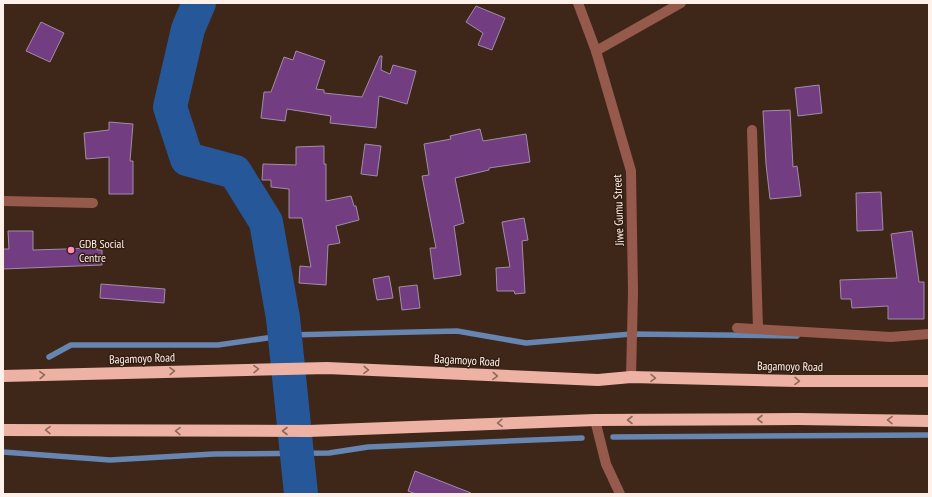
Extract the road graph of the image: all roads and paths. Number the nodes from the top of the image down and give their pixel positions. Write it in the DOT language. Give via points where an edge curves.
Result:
graph roads {
  1 [pos="569,3"];
  2 [pos="681,3"];
  3 [pos="579,5"];
  4 [pos="596,51"];
  5 [pos="752,130"];
  6 [pos="3,201"];
  7 [pos="92,203"];
  8 [pos="737,328"];
  9 [pos="758,328"];
  10 [pos="929,334"];
  11 [pos="3,376"];
  12 [pos="631,377"];
  13 [pos="929,381"];
  14 [pos="595,420"];
  15 [pos="929,421"];
  16 [pos="3,430"];
  17 [pos="620,494"];
  1 -- 3 [label="street"];
  2 -- 4 [label="street"];
  3 -- 4 [label="street, Jiwe Gumu Street"];
  4 -- 12 [label="street, Jiwe Gumu Street" via="631,171"];
  5 -- 9 [label="street"];
  6 -- 7 [label="street"];
  8 -- 9 [label="street"];
  9 -- 10 [label="street" via="891,337"];
  11 -- 12 [label="highway, Bagamoyo Road, one-way" via="327,368 598,380"];
  12 -- 13 [label="highway, Bagamoyo Road, one-way"];
  15 -- 14 [label="highway, one-way"];
  14 -- 16 [label="highway, one-way" via="324,431"];
  14 -- 17 [label="street" via="606,464"];
}
